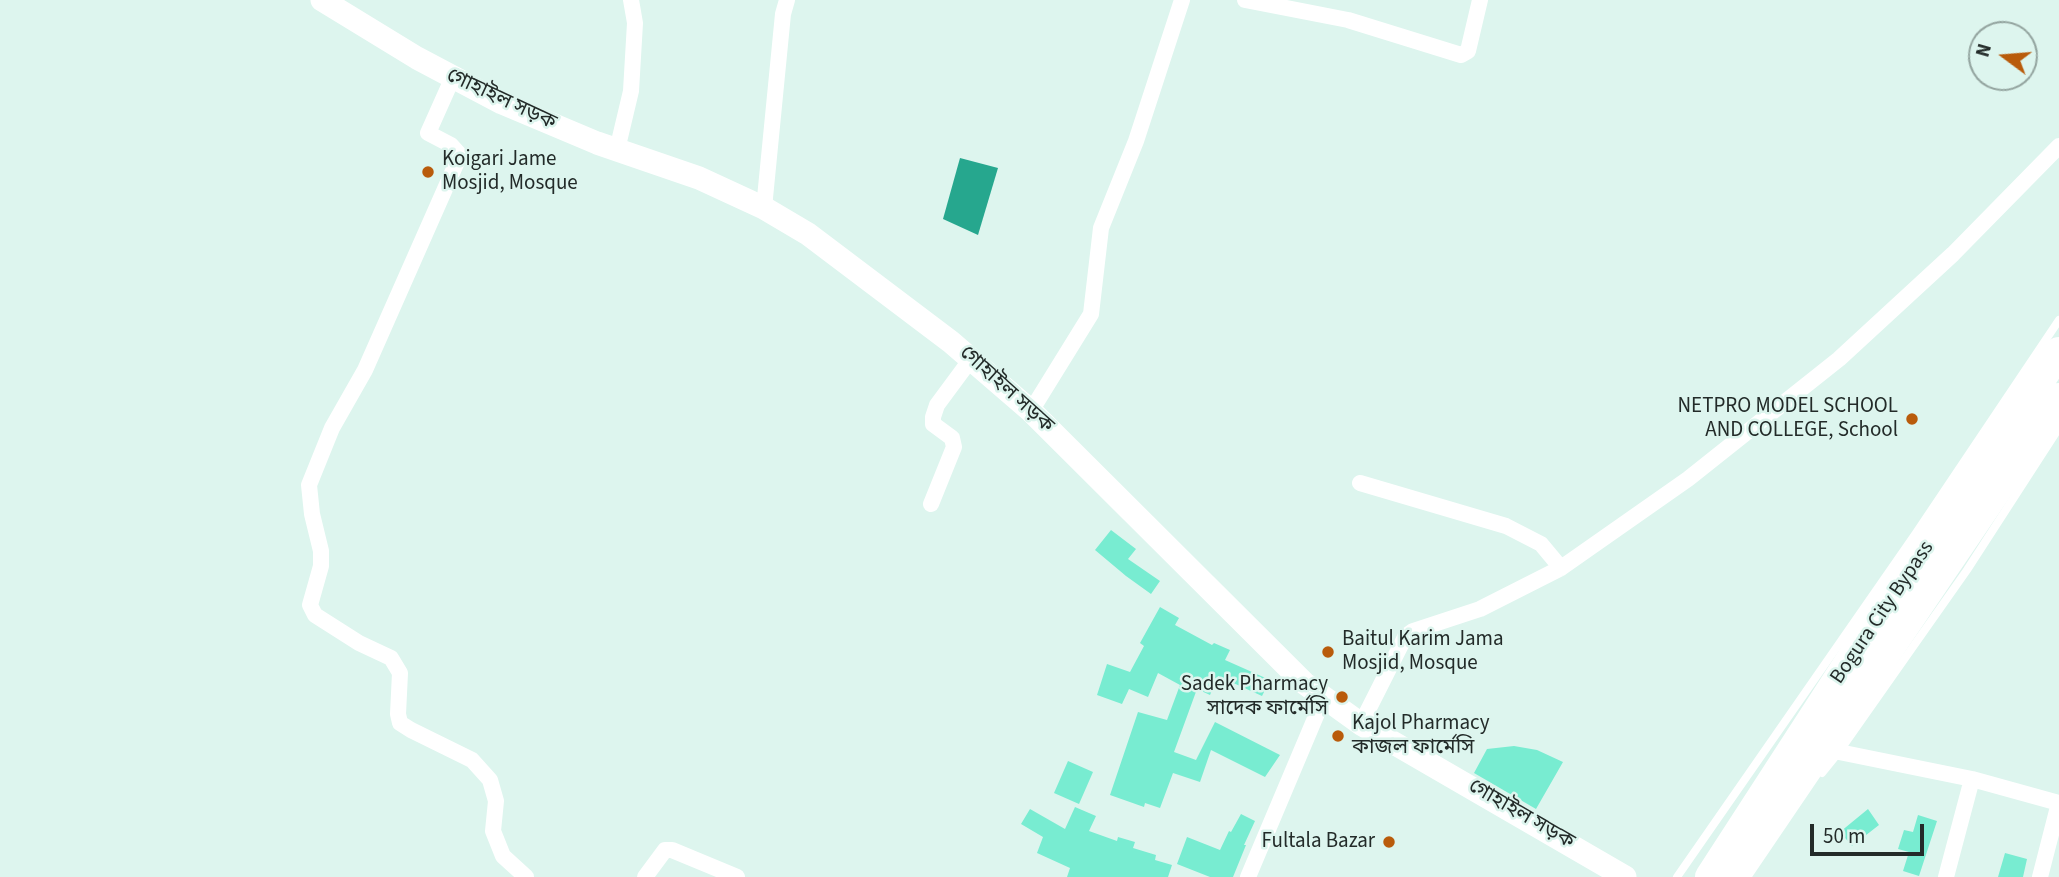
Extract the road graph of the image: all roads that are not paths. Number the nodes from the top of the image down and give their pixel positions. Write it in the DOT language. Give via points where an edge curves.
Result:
graph roads {
  1 [pos="322,0"];
  2 [pos="631,0"];
  3 [pos="787,0"];
  4 [pos="1182,0"];
  5 [pos="1245,0"];
  6 [pos="1480,0"];
  7 [pos="453,77"];
  8 [pos="2059,146"];
  9 [pos="617,150"];
  10 [pos="764,208"];
  11 [pos="2059,320"];
  12 [pos="2059,352"];
  13 [pos="971,359"];
  14 [pos="2059,398"];
  15 [pos="1031,411"];
  16 [pos="2059,428"];
  17 [pos="1360,483"];
  18 [pos="931,504"];
  19 [pos="1561,568"];
  20 [pos="1324,697"];
  21 [pos="1361,724"];
  22 [pos="1839,751"];
  23 [pos="1972,779"];
  24 [pos="1814,782"];
  25 [pos="1797,802"];
  26 [pos="2059,803"];
  27 [pos="1760,855"];
  28 [pos="526,877"];
  29 [pos="645,877"];
  30 [pos="737,877"];
  31 [pos="1248,877"];
  32 [pos="1625,877"];
  33 [pos="1678,877"];
  34 [pos="1710,877"];
  35 [pos="1734,877"];
  36 [pos="1946,877"];
  37 [pos="2040,877"];
  1 -- 7 [label="main road, গোহাইল সড়ক"];
  2 -- 9 [label="street" via="635,23 631,91"];
  3 -- 10 [label="street"];
  4 -- 15 [label="street" via="1136,141 1101,228 1091,314"];
  5 -- 6 [label="street" via="1348,20 1461,55 1468,51"];
  7 -- 9 [label="main road, গোহাইল সড়ক" via="502,103"];
  7 -- 28 [label="street" via="428,133 460,155 309,485 321,551 310,605 315,615 391,658 400,673 400,723 472,760 490,779 496,801 493,831 503,856"];
  8 -- 19 [label="street" via="1953,254 1839,359 1688,479"];
  9 -- 10 [label="main road, গোহাইল সড়ক" via="699,178"];
  10 -- 13 [label="main road, গোহাইল সড়ক" via="808,234"];
  11 -- 33 [label="lane"];
  12 -- 34 [label="highway, Bogura City Bypass"];
  13 -- 15 [label="main road, গোহাইল সড়ক"];
  13 -- 18 [label="street" via="933,417 933,424 952,439 954,447"];
  14 -- 35 [label="highway, Bogura City Bypass"];
  15 -- 20 [label="main road, গোহাইল সড়ক" via="1251,632"];
  16 -- 22 [label="lane"];
  17 -- 19 [label="street" via="1506,526 1541,544"];
  19 -- 21 [label="street" via="1480,609 1405,637"];
  20 -- 21 [label="main road, গোহাইল সড়ক"];
  20 -- 31 [label="street"];
  21 -- 32 [label="main road, গোহাইল সড়ক"];
  22 -- 23 [label="street"];
  22 -- 24 [label="lane"];
  23 -- 26 [label="street"];
  23 -- 36 [label="street"];
  25 -- 27 [label="lane"];
  26 -- 37 [label="street"];
  29 -- 30 [label="street" via="665,850"];
}
